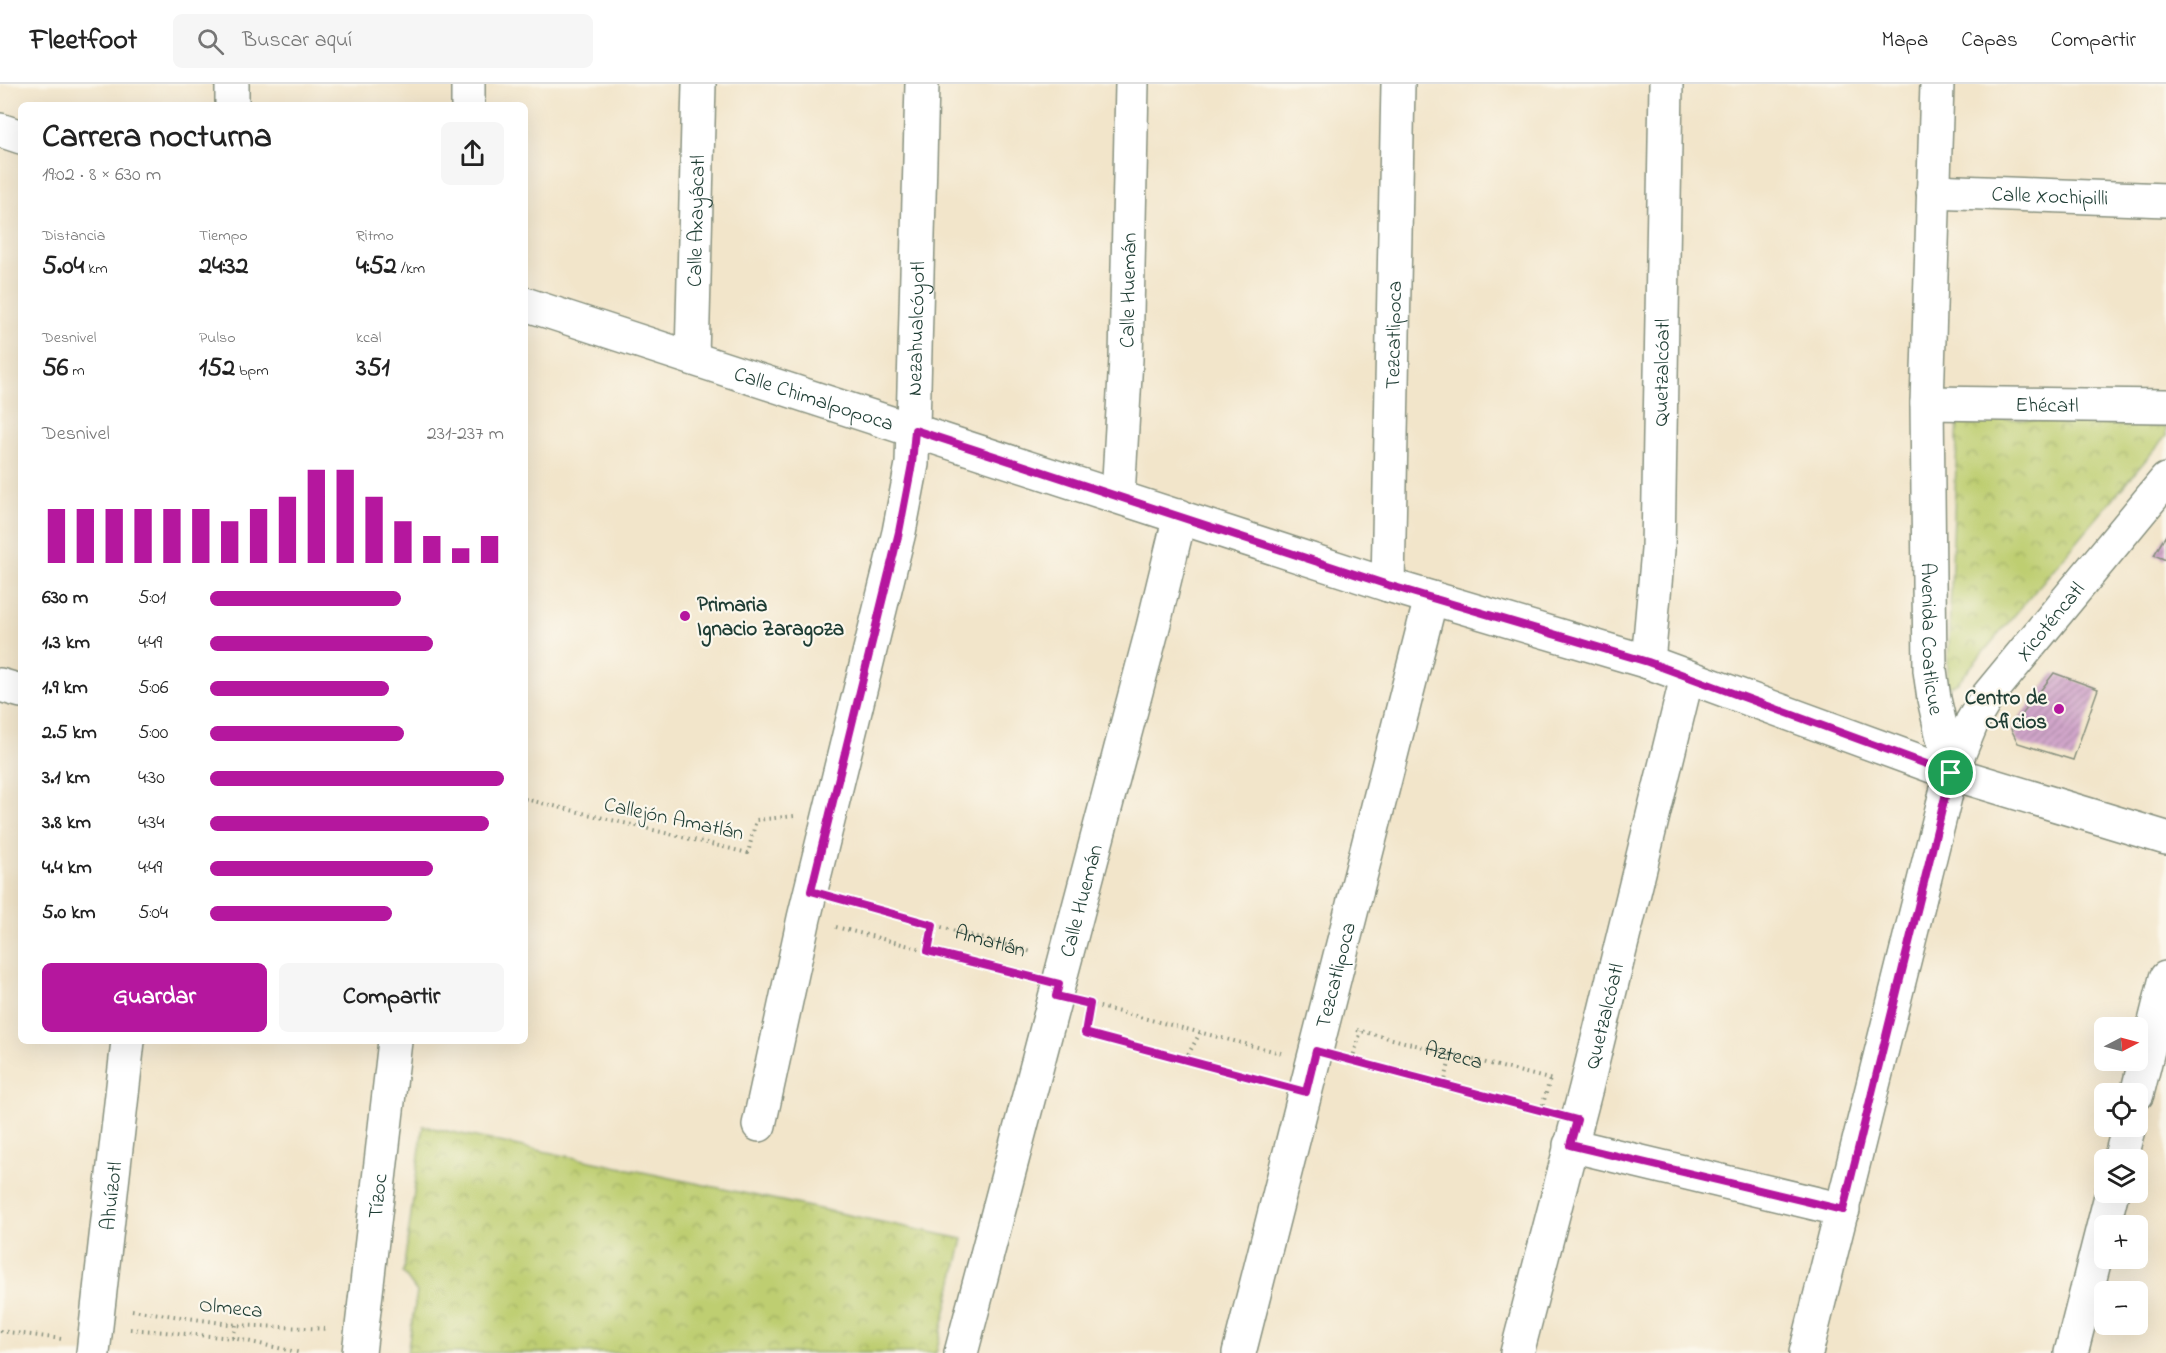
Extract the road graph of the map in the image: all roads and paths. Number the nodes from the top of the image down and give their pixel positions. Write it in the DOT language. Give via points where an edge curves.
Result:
graph roads {
  1 [pos="232,84"];
  2 [pos="468,84"];
  3 [pos="699,84"];
  4 [pos="922,84"];
  5 [pos="1132,84"];
  6 [pos="1398,84"];
  7 [pos="1666,84"];
  8 [pos="1937,84"];
  9 [pos="232,102"];
  10 [pos="468,102"];
  11 [pos="0,130"];
  12 [pos="18,136"];
  13 [pos="1933,191"];
  14 [pos="2166,200"];
  15 [pos="528,305"];
  16 [pos="692,357"];
  17 [pos="1928,403"];
  18 [pos="2166,406"];
  19 [pos="915,430"];
  20 [pos="2166,480"];
  21 [pos="1118,496"];
  22 [pos="1180,516"];
  23 [pos="1388,585"];
  24 [pos="1431,598"];
  25 [pos="1648,662"];
  26 [pos="1687,677"];
  27 [pos="0,685"];
  28 [pos="18,689"];
  29 [pos="1951,773"];
  30 [pos="528,800"];
  31 [pos="831,813"];
  32 [pos="2164,831"];
  33 [pos="807,905"];
  34 [pos="933,925"];
  35 [pos="928,951"];
  36 [pos="2166,978"];
  37 [pos="1060,980"];
  38 [pos="1090,1004"];
  39 [pos="1361,1031"];
  40 [pos="1200,1033"];
  41 [pos="128,1044"];
  42 [pos="395,1044"];
  43 [pos="1451,1054"];
  44 [pos="1315,1056"];
  45 [pos="1185,1060"];
  46 [pos="1352,1060"];
  47 [pos="1550,1079"];
  48 [pos="2140,1083"];
  49 [pos="1444,1084"];
  50 [pos="1586,1088"];
  51 [pos="1541,1111"];
  52 [pos="759,1125"];
  53 [pos="1574,1132"];
  54 [pos="2109,1203"];
  55 [pos="1843,1210"];
  56 [pos="236,1325"];
  57 [pos="0,1332"];
  58 [pos="95,1332"];
  59 [pos="233,1338"];
  60 [pos="360,1342"];
  61 [pos="301,1353"];
  62 [pos="961,1353"];
  63 [pos="1239,1353"];
  64 [pos="1517,1353"];
  65 [pos="1806,1353"];
  66 [pos="2071,1353"];
  1 -- 9 [label="street"];
  2 -- 10 [label="street"];
  3 -- 16 [label="street, Calle Axayácatl"];
  4 -- 19 [label="street, Nezahualcóyotl"];
  5 -- 21 [label="street, Calle Huemán" via="1126,359"];
  6 -- 23 [label="street, Tezcatlipoca"];
  7 -- 25 [label="street, Quetzalcóatl" via="1658,550"];
  8 -- 13 [label="street, Avenida Coatlicue"];
  11 -- 12 [label="street"];
  13 -- 14 [label="street, Calle Xochipilli"];
  13 -- 17 [label="street, Avenida Coatlicue"];
  15 -- 16 [label="street, Calle Chimalpopoca"];
  16 -- 19 [label="street, Calle Chimalpopoca"];
  17 -- 18 [label="street, Ehécatl"];
  17 -- 29 [label="street, Avenida Coatlicue" via="1930,670"];
  19 -- 21 [label="street, Calle Chimalpopoca"];
  19 -- 31 [label="street, Nezahualcóyotl" via="899,532"];
  20 -- 29 [label="street, Xicoténcatl" via="1987,697"];
  21 -- 22 [label="street, Calle Chimalpopoca"];
  22 -- 23 [label="street, Calle Chimalpopoca"];
  22 -- 37 [label="street, Calle Huemán"];
  23 -- 24 [label="street, Calle Chimalpopoca"];
  24 -- 25 [label="street, Calle Chimalpopoca"];
  24 -- 44 [label="street, Tezcatlipoca"];
  25 -- 26 [label="street, Calle Chimalpopoca"];
  26 -- 29 [label="street, Calle Chimalpopoca"];
  26 -- 50 [label="street, Quetzalcóatl"];
  27 -- 28 [label="street"];
  29 -- 32 [label="street, Calle Chimalpopoca"];
  29 -- 55 [label="street, Avenida Coatlicue"];
  30 -- 31 [label="path, Callejón Amatlán" via="748,853 756,820"];
  31 -- 33 [label="street, Nezahualcóyotl"];
  33 -- 34 [label="path, Amatlán"];
  33 -- 35 [label="path, Amatlán"];
  33 -- 52 [label="street, Nezahualcóyotl"];
  34 -- 35 [label="path"];
  34 -- 37 [label="path, Amatlán"];
  35 -- 37 [label="path, Amatlán"];
  36 -- 48 [label="street"];
  37 -- 38 [label="path, Azteca"];
  37 -- 62 [label="street, Calle Huemán"];
  38 -- 40 [label="path, Azteca"];
  38 -- 45 [label="path, Azteca" via="1085,1033"];
  39 -- 43 [label="path, Azteca"];
  39 -- 44 [label="path, Azteca"];
  39 -- 46 [label="path"];
  40 -- 44 [label="path, Azteca"];
  40 -- 45 [label="path"];
  41 -- 58 [label="street, Ahuízotl"];
  42 -- 60 [label="street, Tízoc"];
  43 -- 47 [label="path, Azteca"];
  43 -- 49 [label="path"];
  44 -- 45 [label="path, Azteca"];
  44 -- 46 [label="path, Azteca"];
  44 -- 63 [label="street, Tezcatlipoca"];
  46 -- 49 [label="path, Azteca"];
  47 -- 50 [label="path, Azteca"];
  47 -- 51 [label="path"];
  49 -- 51 [label="path, Azteca"];
  50 -- 53 [label="street, Quetzalcóatl"];
  51 -- 53 [label="path, Azteca"];
  53 -- 55 [label="street"];
  53 -- 64 [label="street, Quetzalcóatl"];
  54 -- 66 [label="street"];
  55 -- 65 [label="street, Avenida Coatlicue"];
  56 -- 58 [label="path, Olmeca"];
  56 -- 59 [label="path"];
  56 -- 60 [label="path, Olmeca"];
  57 -- 58 [label="path, Olmeca"];
  58 -- 59 [label="path, Olmeca"];
  59 -- 61 [label="path, Olmeca"];
}
